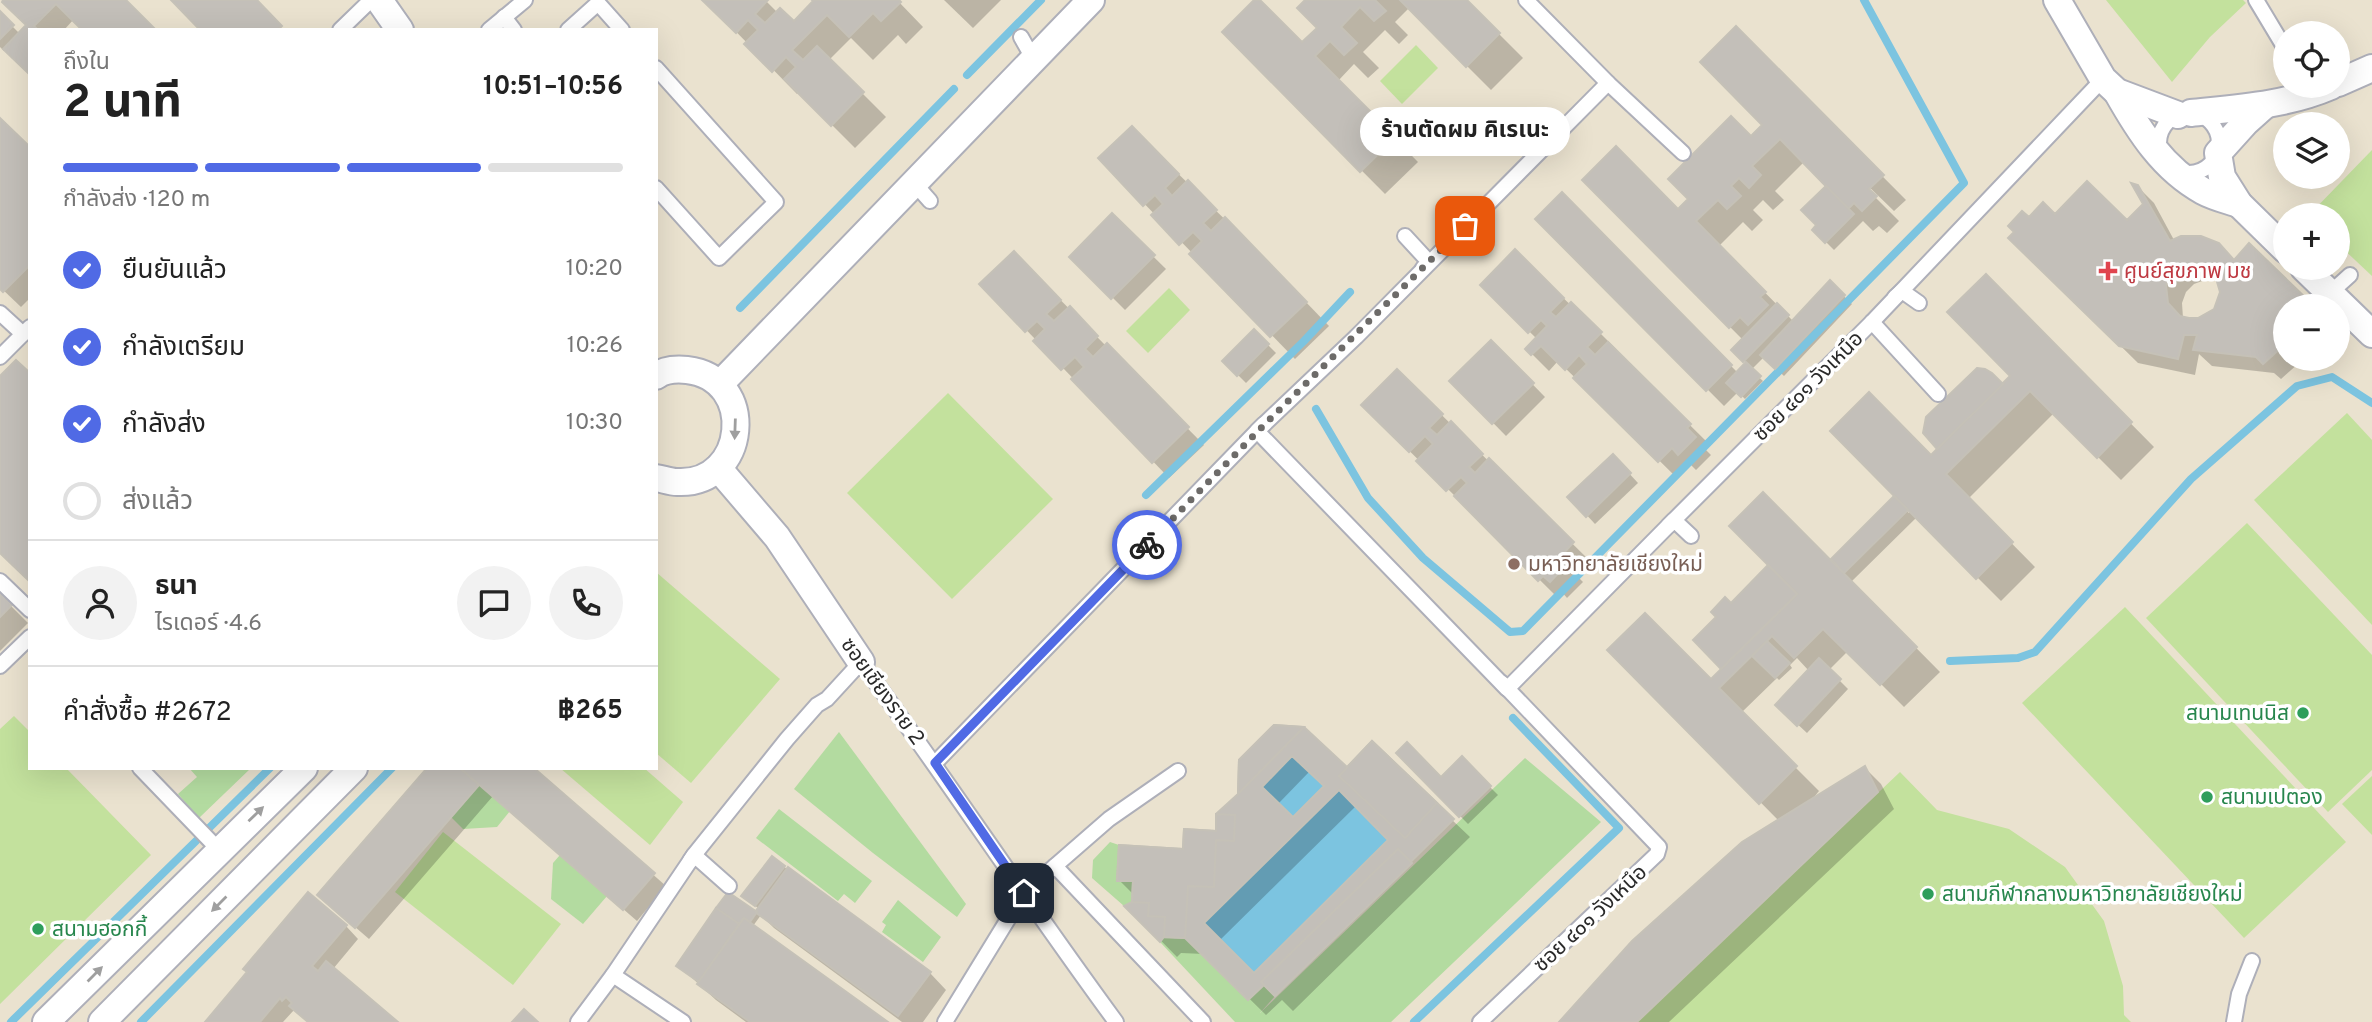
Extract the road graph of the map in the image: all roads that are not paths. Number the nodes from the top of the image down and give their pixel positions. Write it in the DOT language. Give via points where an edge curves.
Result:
graph roads {
  1 [pos="372,0"];
  2 [pos="379,0"];
  3 [pos="525,0"];
  4 [pos="1092,0"];
  5 [pos="1527,0"];
  6 [pos="2057,0"];
  7 [pos="2256,0"];
  8 [pos="504,18"];
  9 [pos="342,28"];
  10 [pos="399,28"];
  11 [pos="492,28"];
  12 [pos="512,28"];
  13 [pos="570,28"];
  14 [pos="620,28"];
  15 [pos="2273,28"];
  16 [pos="1033,49"];
  17 [pos="2372,68"];
  18 [pos="658,70"];
  19 [pos="2350,78"];
  20 [pos="1608,83"];
  21 [pos="2110,86"];
  22 [pos="2286,98"];
  23 [pos="2265,105"];
  24 [pos="2184,114"];
  25 [pos="1683,153"];
  26 [pos="2218,153"];
  27 [pos="2168,165"];
  28 [pos="658,190"];
  29 [pos="923,192"];
  30 [pos="2239,204"];
  31 [pos="1405,236"];
  32 [pos="2273,237"];
  33 [pos="1430,262"];
  34 [pos="2324,280"];
  35 [pos="1902,291"];
  36 [pos="1919,303"];
  37 [pos="0,313"];
  38 [pos="1872,322"];
  39 [pos="26,330"];
  40 [pos="2369,331"];
  41 [pos="0,357"];
  42 [pos="658,371"];
  43 [pos="720,384"];
  44 [pos="1938,394"];
  45 [pos="1258,431"];
  46 [pos="718,468"];
  47 [pos="658,478"];
  48 [pos="1674,520"];
  49 [pos="1691,536"];
  50 [pos="0,581"];
  51 [pos="28,608"];
  52 [pos="27,645"];
  53 [pos="861,662"];
  54 [pos="0,666"];
  55 [pos="1507,688"];
  56 [pos="935,763"];
  57 [pos="142,770"];
  58 [pos="302,770"];
  59 [pos="352,770"];
  60 [pos="1178,771"];
  61 [pos="219,850"];
  62 [pos="694,855"];
  63 [pos="1055,866"];
  64 [pos="729,886"];
  65 [pos="1024,893"];
  66 [pos="2252,961"];
  67 [pos="613,975"];
  68 [pos="46,1022"];
  69 [pos="102,1022"];
  70 [pos="578,1022"];
  71 [pos="683,1022"];
  72 [pos="945,1022"];
  73 [pos="1116,1022"];
  74 [pos="1203,1022"];
  75 [pos="1480,1022"];
  76 [pos="2234,1022"];
  1 -- 9 [label="lane"];
  2 -- 10 [label="street"];
  3 -- 8 [label="lane"];
  4 -- 16 [label="street"];
  4 -- 16 [label="lane" via="1063,30"];
  5 -- 20 [label="lane"];
  6 -- 21 [label="lane"];
  7 -- 15 [label="lane"];
  8 -- 11 [label="lane"];
  8 -- 12 [label="lane"];
  13 -- 14 [label="lane" via="598,3"];
  16 -- 29 [label="lane"];
  17 -- 19 [label="lane"];
  18 -- 28 [label="lane" via="776,202 719,258"];
  20 -- 25 [label="lane"];
  20 -- 33 [label="lane"];
  21 -- 24 [label="lane"];
  21 -- 27 [label="street"];
  21 -- 35 [label="lane, ซอย ๔๐๑ วังเหนึอ"];
  22 -- 23 [label="lane"];
  23 -- 24 [label="lane"];
  23 -- 26 [label="street"];
  24 -- 26 [label="lane" via="2204,117 2214,126"];
  24 -- 27 [label="lane" via="2166,122 2159,134 2158,148"];
  26 -- 27 [label="lane" via="2200,173 2186,174"];
  26 -- 30 [label="street" via="2222,177"];
  27 -- 30 [label="street" via="2203,191"];
  29 -- 43 [label="street"];
  30 -- 32 [label="street"];
  31 -- 33 [label="lane"];
  33 -- 45 [label="lane"];
  34 -- 40 [label="street" via="2340,290"];
  35 -- 36 [label="lane"];
  35 -- 38 [label="lane, ซอย ๔๐๑ วังเหนึอ"];
  35 -- 48 [label="lane"];
  37 -- 39 [label="lane"];
  38 -- 44 [label="lane"];
  38 -- 48 [label="lane, ซอย ๔๐๑ วังเหนึอ"];
  39 -- 41 [label="lane"];
  42 -- 43 [label="street" via="694,371"];
  43 -- 46 [label="street, one-way" via="732,403 736,438"];
  45 -- 55 [label="lane, ซอย ๔๐๑ วังเหนึอ"];
  45 -- 56 [label="lane"];
  46 -- 47 [label="street" via="700,479"];
  46 -- 53 [label="street, ซอยเชียงราย 2" via="778,537"];
  48 -- 49 [label="lane"];
  48 -- 55 [label="lane, ซอย ๔๐๑ วังเหนึอ"];
  50 -- 51 [label="lane"];
  52 -- 54 [label="lane"];
  53 -- 56 [label="lane, ซอยเชียงราย 2"];
  53 -- 62 [label="lane" via="810,713"];
  55 -- 75 [label="lane, ซอย ๔๐๑ วังเหนึอ" via="1659,847 1657,854"];
  56 -- 65 [label="lane, ซอยเชียงราย 2"];
  57 -- 61 [label="lane"];
  61 -- 58 [label="street, one-way"];
  59 -- 69 [label="street, one-way"];
  60 -- 63 [label="lane" via="1109,819"];
  68 -- 61 [label="street, one-way"];
  62 -- 64 [label="lane"];
  62 -- 67 [label="lane"];
  63 -- 65 [label="lane"];
  63 -- 74 [label="lane"];
  65 -- 72 [label="lane"];
  65 -- 73 [label="lane, ซอยเชียงราย 2"];
  66 -- 76 [label="lane"];
  67 -- 70 [label="lane"];
  67 -- 71 [label="lane"];
}
